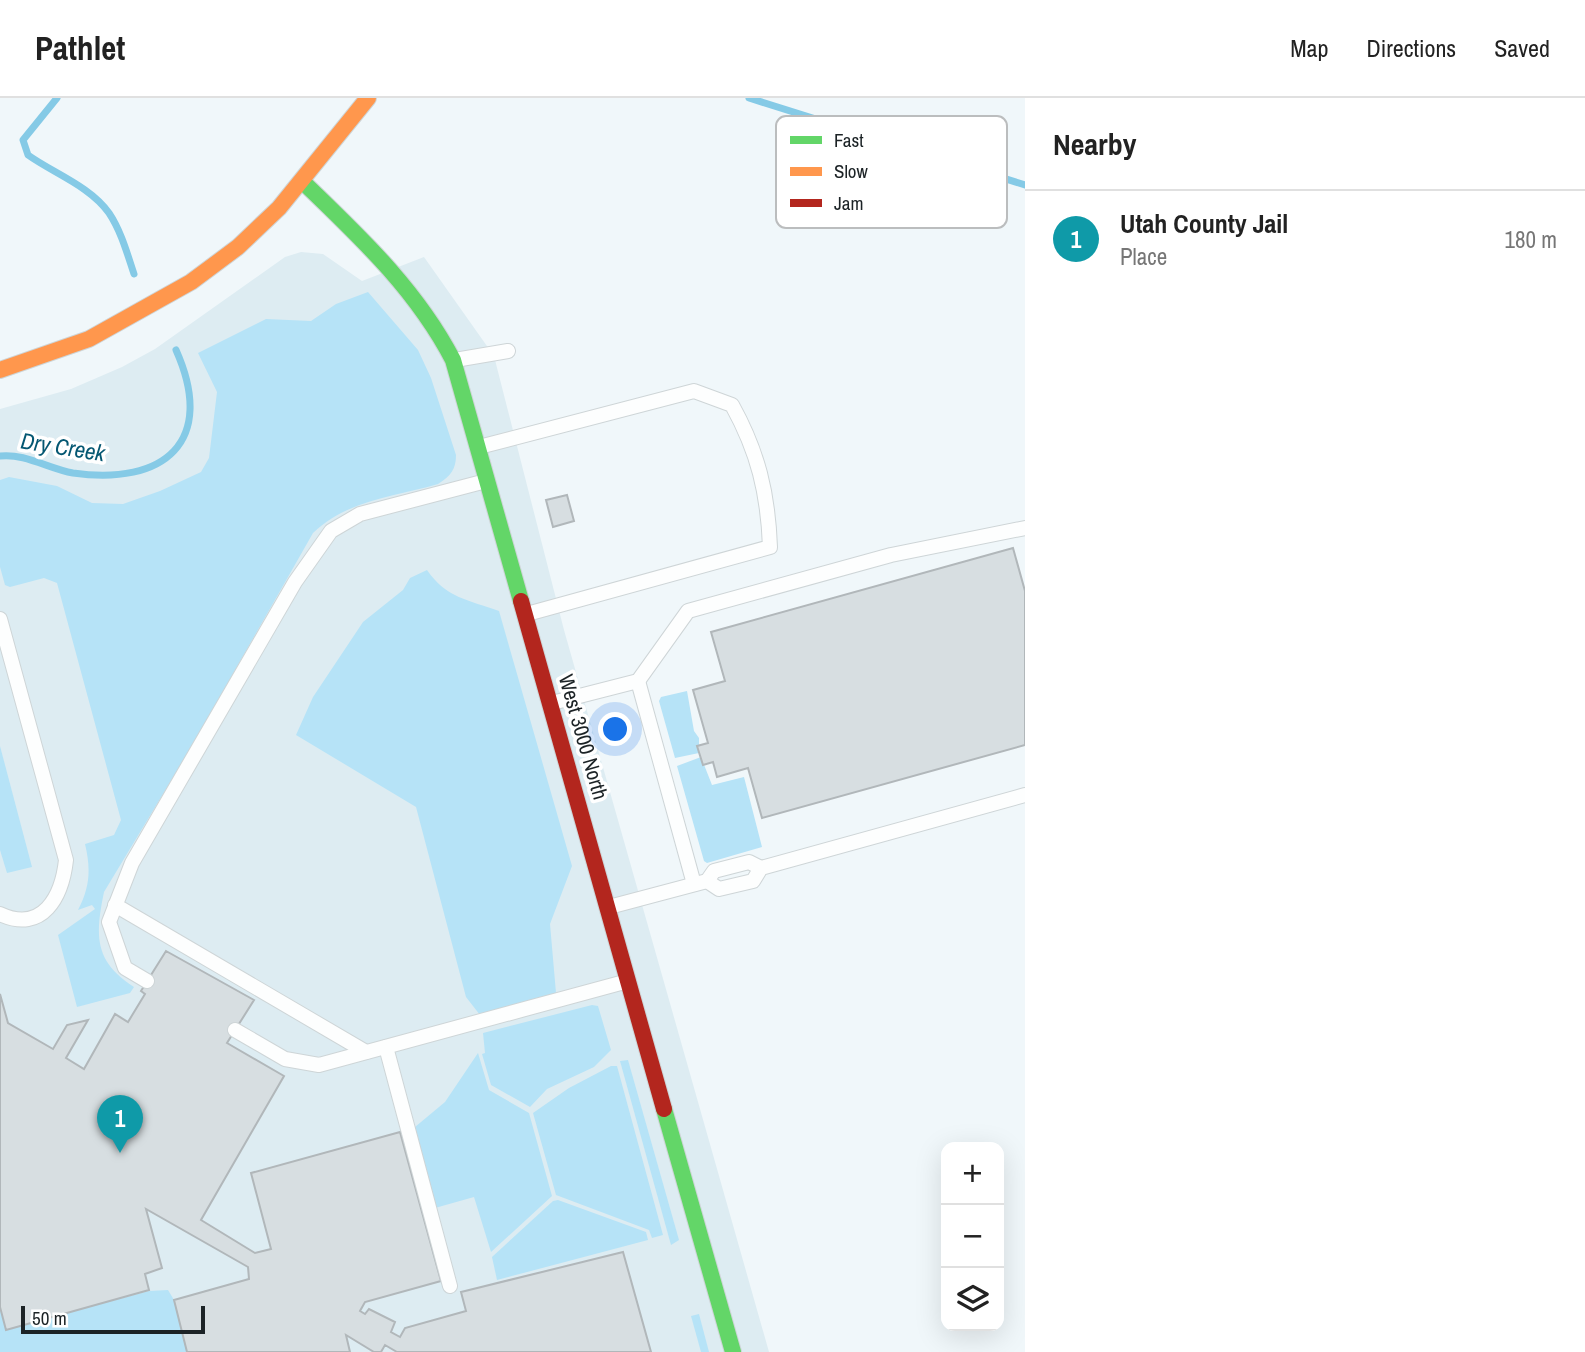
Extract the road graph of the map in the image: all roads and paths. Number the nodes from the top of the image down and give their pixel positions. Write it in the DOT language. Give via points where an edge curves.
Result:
graph roads {
  1 [pos="368,98"];
  2 [pos="303,182"];
  3 [pos="508,351"];
  4 [pos="453,360"];
  5 [pos="0,370"];
  6 [pos="480,447"];
  7 [pos="489,481"];
  8 [pos="1025,528"];
  9 [pos="527,615"];
  10 [pos="0,618"];
  11 [pos="638,681"];
  12 [pos="552,703"];
  13 [pos="1025,795"];
  14 [pos="701,882"];
  15 [pos="116,905"];
  16 [pos="608,908"];
  17 [pos="0,914"];
  18 [pos="147,981"];
  19 [pos="629,981"];
  20 [pos="235,1030"];
  21 [pos="386,1046"];
  22 [pos="366,1052"];
  23 [pos="450,1286"];
  24 [pos="733,1352"];
  1 -- 2 [label="street"];
  2 -- 4 [label="street, West 3000 North" via="404,280"];
  2 -- 5 [label="street" via="238,247 160,301 89,338"];
  3 -- 4 [label="lane"];
  4 -- 6 [label="street, West 3000 North"];
  6 -- 7 [label="street, West 3000 North"];
  6 -- 9 [label="lane" via="694,391 732,405 752,441 769,506 770,547"];
  7 -- 9 [label="street, West 3000 North"];
  7 -- 15 [label="lane" via="360,514 331,531 295,582 139,851"];
  8 -- 11 [label="lane" via="891,555 688,611"];
  9 -- 12 [label="street, West 3000 North"];
  10 -- 17 [label="lane" via="66,860 63,886 52,905 33,916 10,919"];
  11 -- 12 [label="lane"];
  11 -- 14 [label="lane"];
  12 -- 16 [label="street, West 3000 North"];
  13 -- 14 [label="lane" via="761,868 753,881 719,889"];
  14 -- 16 [label="lane"];
  15 -- 18 [label="lane" via="109,922 125,968"];
  15 -- 22 [label="lane"];
  16 -- 19 [label="street, West 3000 North"];
  19 -- 21 [label="lane"];
  19 -- 24 [label="street, West 3000 North"];
  20 -- 22 [label="lane" via="285,1059 319,1065"];
  21 -- 22 [label="lane"];
  21 -- 23 [label="lane"];
}
